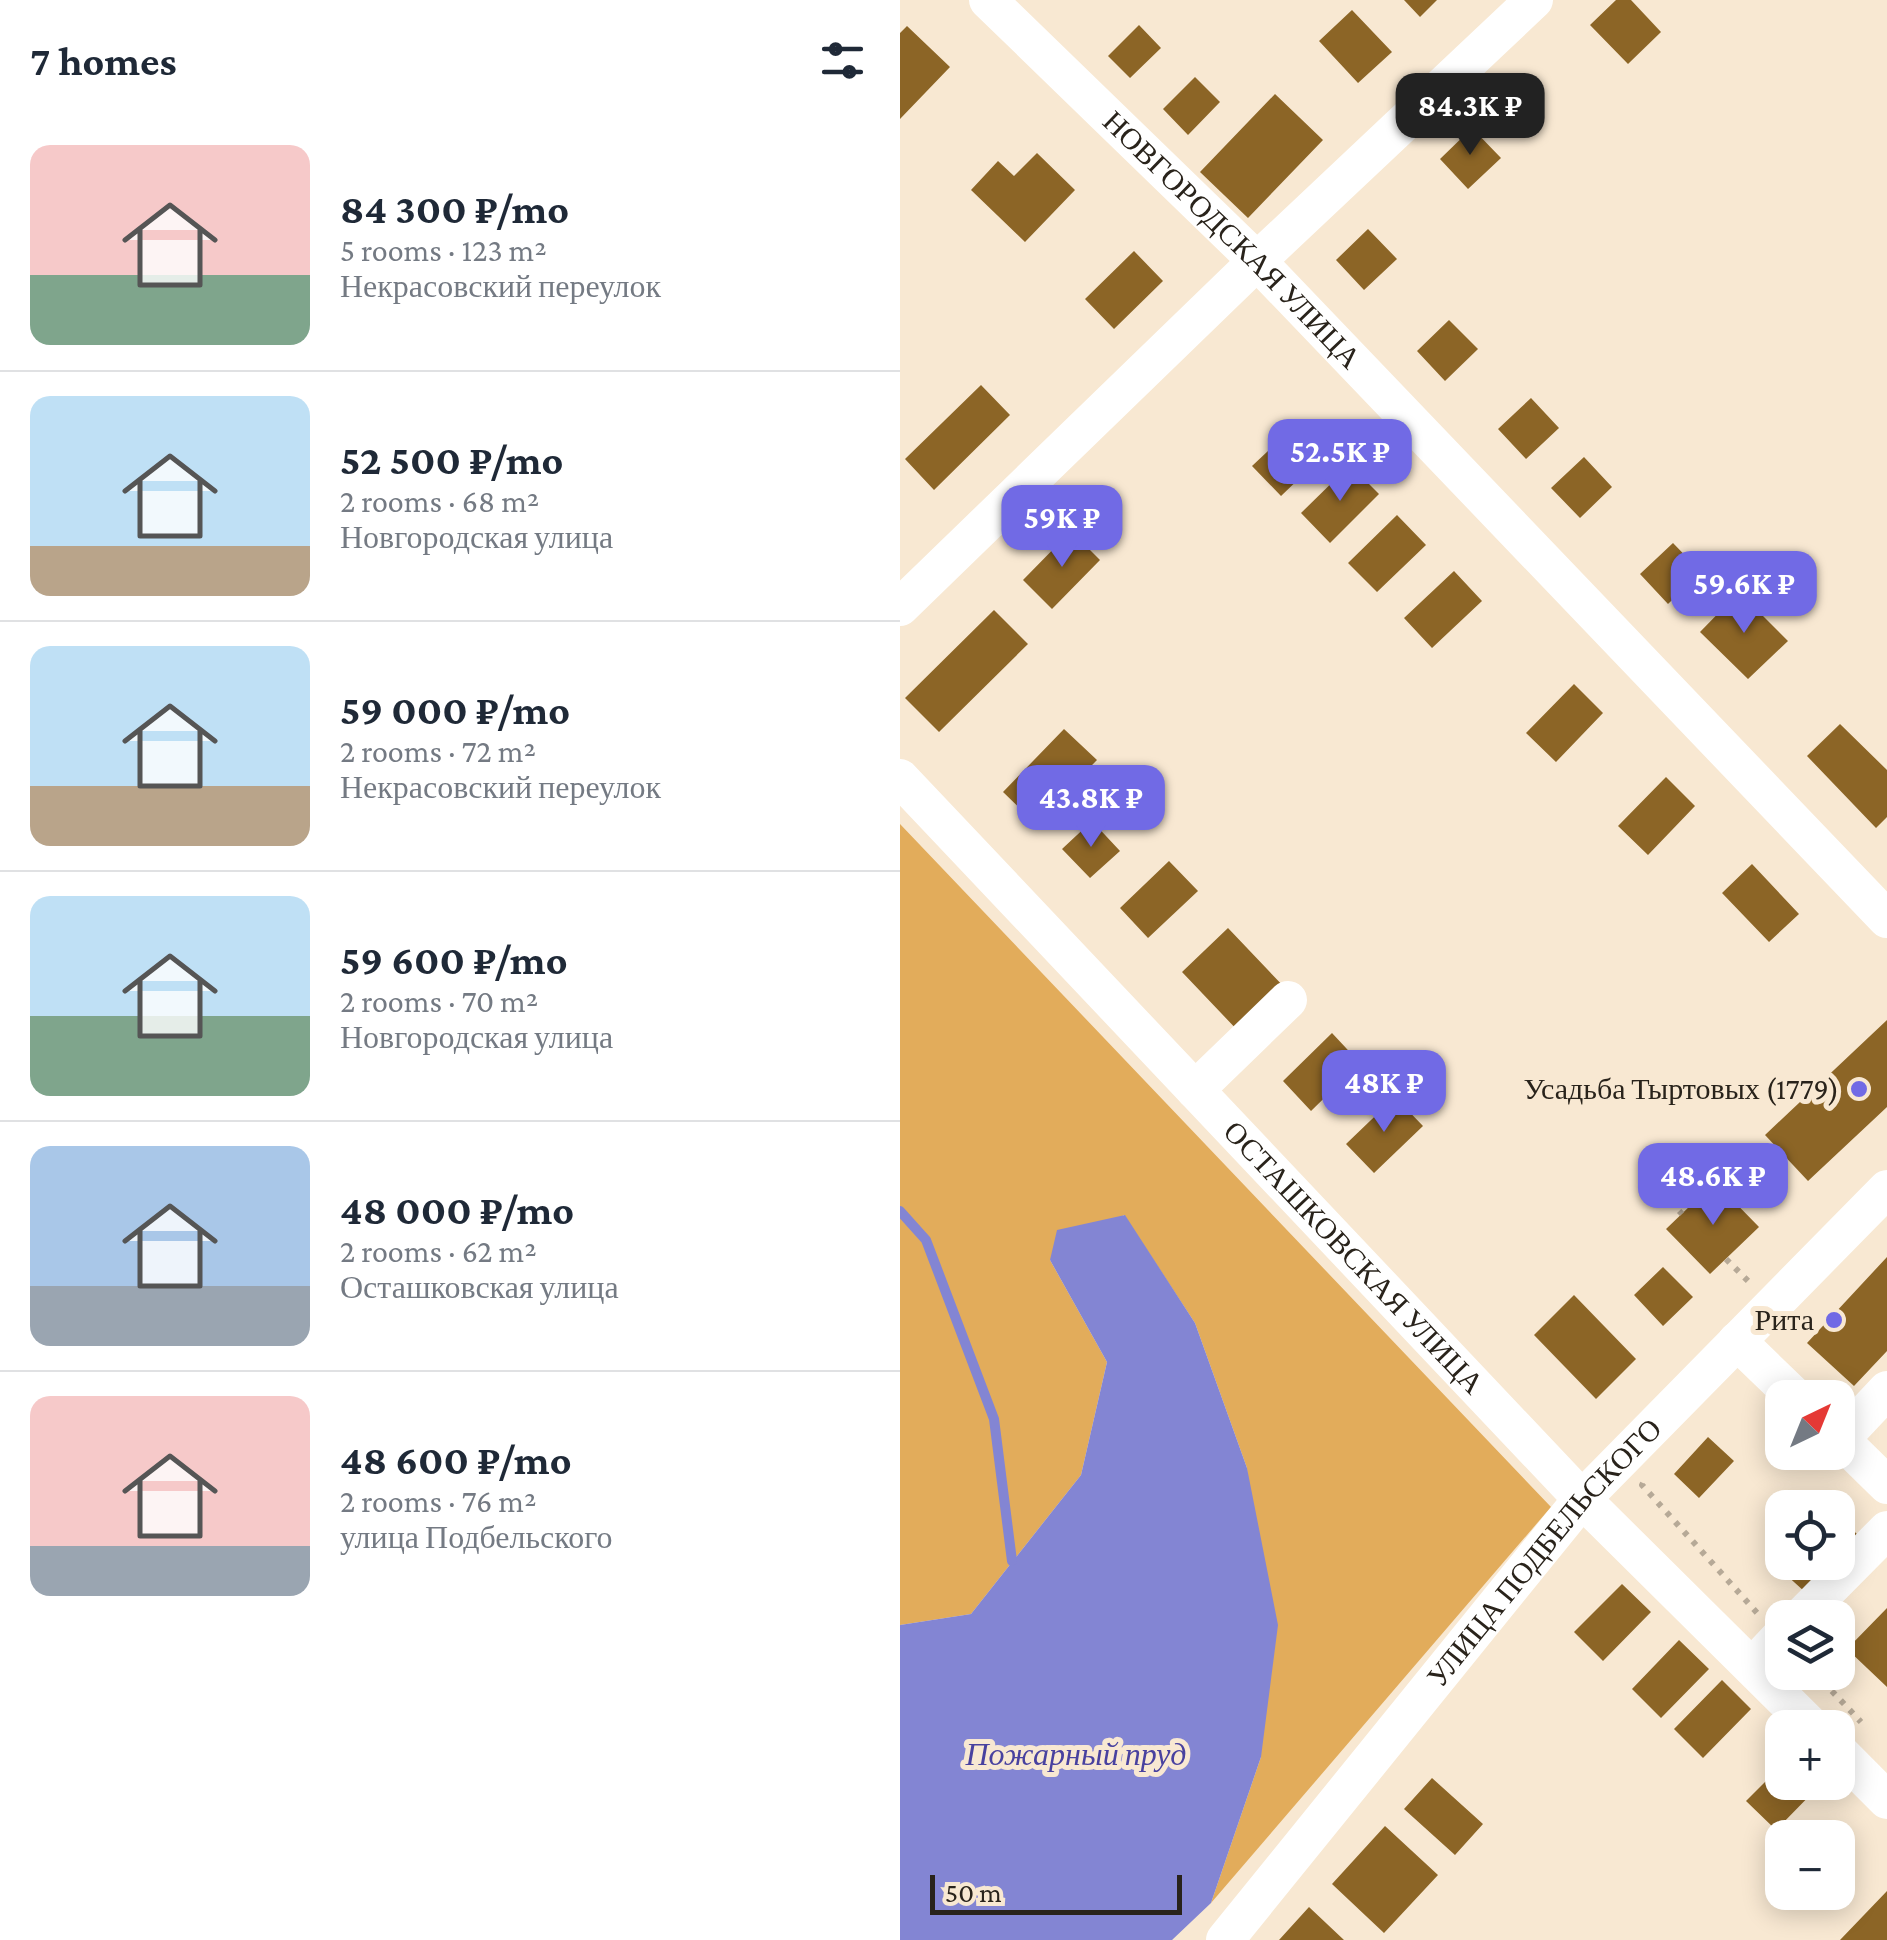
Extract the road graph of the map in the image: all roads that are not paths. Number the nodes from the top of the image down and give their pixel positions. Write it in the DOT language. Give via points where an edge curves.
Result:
graph roads {
  1 [pos="988,0"];
  2 [pos="1534,0"];
  3 [pos="1256,261"];
  4 [pos="900,607"];
  5 [pos="900,778"];
  6 [pos="1887,918"];
  7 [pos="1288,1000"];
  8 [pos="1195,1090"];
  9 [pos="1887,1188"];
  10 [pos="1737,1341"];
  11 [pos="1777,1380"];
  12 [pos="1887,1390"];
  13 [pos="1855,1423"];
  14 [pos="1855,1454"];
  15 [pos="1887,1485"];
  16 [pos="1582,1500"];
  17 [pos="1887,1530"];
  18 [pos="1818,1600"];
  19 [pos="1765,1654"];
  20 [pos="1752,1667"];
  21 [pos="1795,1710"];
  22 [pos="1855,1746"];
  23 [pos="1887,1800"];
  24 [pos="1225,1940"];
  1 -- 3 [label="street, НОВГОРОДСКАЯ УЛИЦА"];
  2 -- 3 [label="street"];
  3 -- 4 [label="street"];
  3 -- 6 [label="street, НОВГОРОДСКАЯ УЛИЦА"];
  5 -- 8 [label="street, ОСТАШКОВСКАЯ УЛИЦА"];
  7 -- 8 [label="street"];
  8 -- 16 [label="street, ОСТАШКОВСКАЯ УЛИЦА"];
  9 -- 10 [label="street, УЛИЦА ПОДБЕЛЬСКОГО"];
  10 -- 11 [label="street"];
  10 -- 16 [label="street, УЛИЦА ПОДБЕЛЬСКОГО"];
  12 -- 13 [label="street"];
  14 -- 15 [label="street"];
  16 -- 20 [label="street, ОСТАШКОВСКАЯ УЛИЦА"];
  16 -- 24 [label="street, УЛИЦА ПОДБЕЛЬСКОГО"];
  17 -- 18 [label="street"];
  19 -- 20 [label="street"];
  20 -- 21 [label="street, ОСТАШКОВСКАЯ УЛИЦА"];
  22 -- 23 [label="street"];
}
